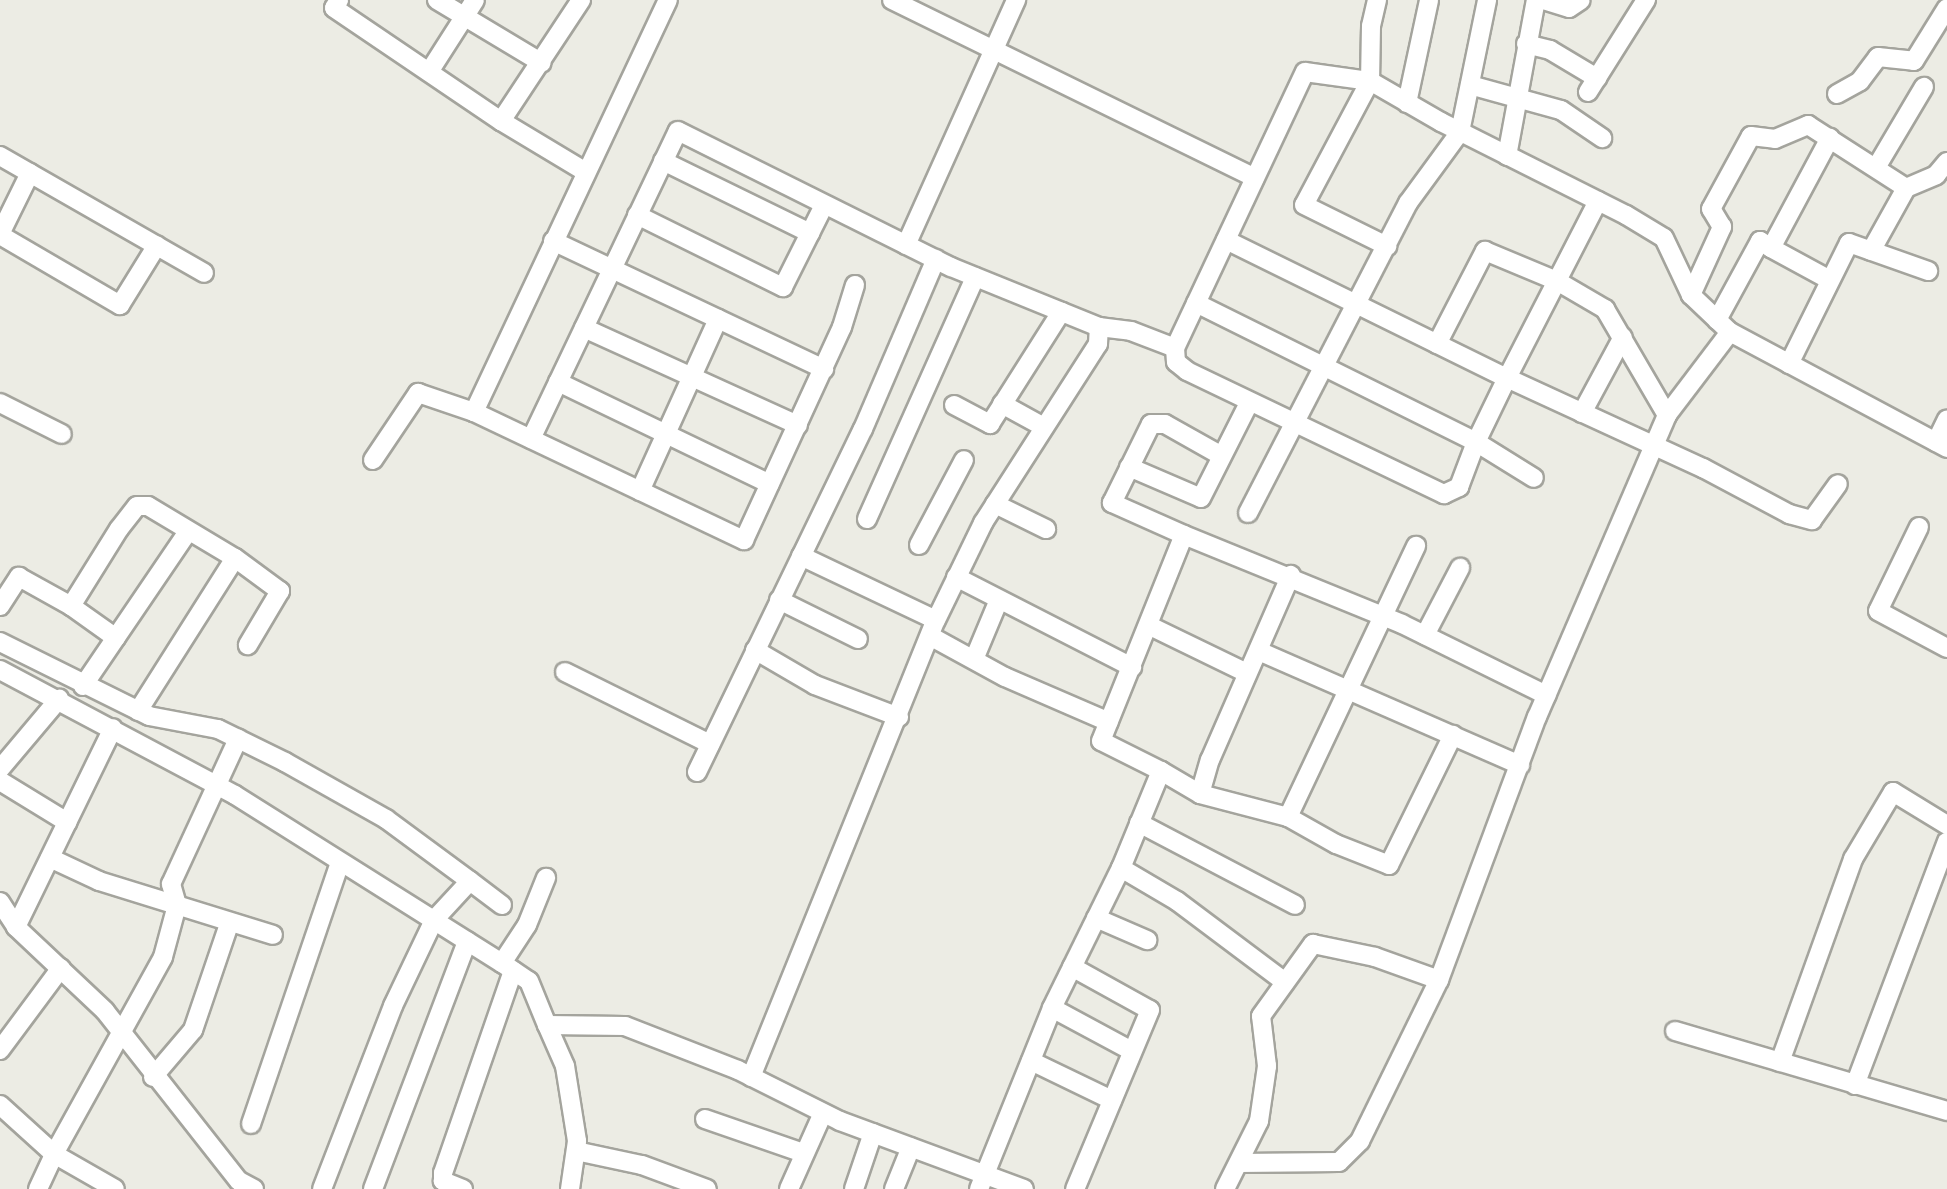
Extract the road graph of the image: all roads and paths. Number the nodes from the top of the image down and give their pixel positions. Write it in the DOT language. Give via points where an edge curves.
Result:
graph roads {
  1 [pos="437,0"];
  2 [pos="475,0"];
  3 [pos="580,0"];
  4 [pos="668,0"];
  5 [pos="892,0"];
  6 [pos="1016,0"];
  7 [pos="1377,0"];
  8 [pos="1429,0"];
  9 [pos="1487,0"];
  10 [pos="1536,0"];
  11 [pos="1543,0"];
  12 [pos="1581,0"];
  13 [pos="1646,0"];
  14 [pos="331,3"];
  15 [pos="1947,8"];
  16 [pos="464,18"];
  17 [pos="1526,44"];
  18 [pos="992,49"];
  19 [pos="542,63"];
  20 [pos="429,72"];
  21 [pos="1370,82"];
  22 [pos="1470,85"];
  23 [pos="1924,87"];
  24 [pos="1837,94"];
  25 [pos="1520,96"];
  26 [pos="1407,103"];
  27 [pos="501,121"];
  28 [pos="1460,132"];
  29 [pos="1602,138"];
  30 [pos="1830,138"];
  31 [pos="0,156"];
  32 [pos="1507,156"];
  33 [pos="663,161"];
  34 [pos="1947,162"];
  35 [pos="1877,166"];
  36 [pos="586,172"];
  37 [pos="30,173"];
  38 [pos="1255,178"];
  39 [pos="1906,188"];
  40 [pos="1598,201"];
  41 [pos="824,205"];
  42 [pos="637,215"];
  43 [pos="810,233"];
  44 [pos="0,235"];
  45 [pos="1226,240"];
  46 [pos="553,241"];
  47 [pos="157,245"];
  48 [pos="905,245"];
  49 [pos="1387,246"];
  50 [pos="1771,248"];
  51 [pos="1871,251"];
  52 [pos="936,260"];
  53 [pos="612,269"];
  54 [pos="1928,271"];
  55 [pos="204,273"];
  56 [pos="975,276"];
  57 [pos="1830,280"];
  58 [pos="1557,281"];
  59 [pos="855,285"];
  60 [pos="1691,295"];
  61 [pos="1196,303"];
  62 [pos="1358,306"];
  63 [pos="1060,312"];
  64 [pos="718,319"];
  65 [pos="1724,326"];
  66 [pos="1099,327"];
  67 [pos="584,328"];
  68 [pos="1623,337"];
  69 [pos="1437,344"];
  70 [pos="1175,348"];
  71 [pos="1788,363"];
  72 [pos="824,369"];
  73 [pos="1326,369"];
  74 [pos="692,377"];
  75 [pos="1507,378"];
  76 [pos="558,382"];
  77 [pos="0,403"];
  78 [pos="1249,403"];
  79 [pos="1002,404"];
  80 [pos="954,405"];
  81 [pos="474,412"];
  82 [pos="1582,413"];
  83 [pos="1667,415"];
  84 [pos="1947,419"];
  85 [pos="1297,424"];
  86 [pos="798,425"];
  87 [pos="1044,427"];
  88 [pos="61,434"];
  89 [pos="666,434"];
  90 [pos="531,439"];
  91 [pos="1476,442"];
  92 [pos="1942,445"];
  93 [pos="1653,448"];
  94 [pos="1220,454"];
  95 [pos="373,460"];
  96 [pos="964,460"];
  97 [pos="1129,467"];
  98 [pos="1534,478"];
  99 [pos="770,484"];
  100 [pos="1838,484"];
  101 [pos="640,491"];
  102 [pos="995,504"];
  103 [pos="1248,513"];
  104 [pos="867,519"];
  105 [pos="1919,527"];
  106 [pos="1046,529"];
  107 [pos="187,533"];
  108 [pos="1185,535"];
  109 [pos="919,545"];
  110 [pos="1416,546"];
  111 [pos="801,556"];
  112 [pos="235,558"];
  113 [pos="1460,568"];
  114 [pos="1291,575"];
  115 [pos="956,577"];
  116 [pos="779,600"];
  117 [pos="998,602"];
  118 [pos="0,606"];
  119 [pos="71,606"];
  120 [pos="1383,615"];
  121 [pos="1150,625"];
  122 [pos="933,628"];
  123 [pos="1425,635"];
  124 [pos="116,638"];
  125 [pos="858,639"];
  126 [pos="0,642"];
  127 [pos="248,645"];
  128 [pos="1947,648"];
  129 [pos="755,650"];
  130 [pos="1259,651"];
  131 [pos="975,657"];
  132 [pos="1132,667"];
  133 [pos="0,670"];
  134 [pos="565,672"];
  135 [pos="1247,673"];
  136 [pos="83,685"];
  137 [pos="1346,688"];
  138 [pos="1546,695"];
  139 [pos="59,699"];
  140 [pos="138,711"];
  141 [pos="899,717"];
  142 [pos="1110,722"];
  143 [pos="113,728"];
  144 [pos="1453,735"];
  145 [pos="238,739"];
  146 [pos="710,744"];
  147 [pos="1520,765"];
  148 [pos="0,769"];
  149 [pos="1161,771"];
  150 [pos="697,772"];
  151 [pos="0,781"];
  152 [pos="218,785"];
  153 [pos="1200,794"];
  154 [pos="1288,817"];
  155 [pos="67,822"];
  156 [pos="1139,823"];
  157 [pos="1947,825"];
  158 [pos="1947,842"];
  159 [pos="50,858"];
  160 [pos="340,863"];
  161 [pos="1121,868"];
  162 [pos="546,878"];
  163 [pos="470,881"];
  164 [pos="0,902"];
  165 [pos="177,905"];
  166 [pos="502,905"];
  167 [pos="1295,905"];
  168 [pos="1097,918"];
  169 [pos="434,920"];
  170 [pos="229,924"];
  171 [pos="16,927"];
  172 [pos="273,935"];
  173 [pos="1147,940"];
  174 [pos="467,941"];
  175 [pos="508,967"];
  176 [pos="1072,967"];
  177 [pos="61,968"];
  178 [pos="1439,980"];
  179 [pos="1285,982"];
  180 [pos="1052,1009"];
  181 [pos="547,1025"];
  182 [pos="119,1031"];
  183 [pos="1675,1031"];
  184 [pos="0,1050"];
  185 [pos="1132,1051"];
  186 [pos="1031,1061"];
  187 [pos="1780,1062"];
  188 [pos="153,1077"];
  189 [pos="751,1077"];
  190 [pos="1855,1085"];
  191 [pos="1112,1100"];
  192 [pos="0,1105"];
  193 [pos="1947,1111"];
  194 [pos="823,1113"];
  195 [pos="705,1119"];
  196 [pos="251,1124"];
  197 [pos="873,1133"];
  198 [pos="911,1147"];
  199 [pos="576,1151"];
  200 [pos="803,1153"];
  201 [pos="54,1154"];
  202 [pos="1239,1163"];
  203 [pos="981,1181"];
  204 [pos="38,1189"];
  205 [pos="115,1189"];
  206 [pos="254,1189"];
  207 [pos="322,1189"];
  208 [pos="373,1189"];
  209 [pos="463,1189"];
  210 [pos="570,1189"];
  211 [pos="707,1189"];
  212 [pos="789,1189"];
  213 [pos="854,1189"];
  214 [pos="894,1189"];
  215 [pos="1024,1189"];
  216 [pos="1075,1189"];
  217 [pos="1225,1189"];
  1 -- 16 [label="street"];
  2 -- 16 [label="street"];
  3 -- 19 [label="street"];
  4 -- 36 [label="street"];
  5 -- 18 [label="street"];
  6 -- 18 [label="street"];
  7 -- 21 [label="street" via="1371,26"];
  8 -- 26 [label="street"];
  9 -- 22 [label="street"];
  10 -- 17 [label="street"];
  11 -- 12 [label="street" via="1569,8"];
  13 -- 17 [label="street" via="1592,85 1550,50"];
  14 -- 20 [label="street"];
  15 -- 24 [label="street" via="1914,61 1878,57 1860,81"];
  16 -- 19 [label="street"];
  16 -- 20 [label="street"];
  17 -- 25 [label="street"];
  18 -- 38 [label="street"];
  18 -- 48 [label="street"];
  19 -- 27 [label="street"];
  20 -- 27 [label="street"];
  21 -- 26 [label="street"];
  21 -- 38 [label="street" via="1305,72"];
  21 -- 49 [label="street" via="1304,205"];
  22 -- 25 [label="street"];
  22 -- 28 [label="street"];
  23 -- 35 [label="street"];
  25 -- 29 [label="street" via="1561,110"];
  25 -- 32 [label="street"];
  26 -- 28 [label="street"];
  27 -- 36 [label="street"];
  28 -- 32 [label="street"];
  28 -- 49 [label="street" via="1408,203"];
  30 -- 35 [label="street"];
  30 -- 50 [label="street"];
  30 -- 60 [label="street" via="1808,125 1775,139 1751,136 1712,209 1722,228"];
  31 -- 37 [label="street"];
  32 -- 40 [label="street"];
  33 -- 41 [label="street" via="678,131"];
  33 -- 42 [label="street"];
  33 -- 43 [label="street"];
  34 -- 39 [label="street" via="1936,175"];
  35 -- 39 [label="street"];
  36 -- 46 [label="street"];
  37 -- 44 [label="street"];
  37 -- 47 [label="street"];
  38 -- 45 [label="street"];
  39 -- 51 [label="street"];
  40 -- 58 [label="street"];
  40 -- 60 [label="street" via="1664,238"];
  41 -- 43 [label="street"];
  41 -- 48 [label="street"];
  42 -- 43 [label="street" via="783,287"];
  42 -- 53 [label="street"];
  44 -- 47 [label="street" via="120,305"];
  45 -- 61 [label="street"];
  45 -- 62 [label="street"];
  46 -- 53 [label="street"];
  46 -- 81 [label="street"];
  47 -- 55 [label="street"];
  48 -- 52 [label="street"];
  49 -- 62 [label="street"];
  50 -- 57 [label="street"];
  50 -- 65 [label="street" via="1760,241"];
  51 -- 54 [label="street"];
  51 -- 57 [label="street" via="1849,243"];
  52 -- 56 [label="street"];
  52 -- 111 [label="street" via="863,429"];
  53 -- 64 [label="street"];
  53 -- 67 [label="street"];
  56 -- 63 [label="street"];
  56 -- 104 [label="street"];
  57 -- 71 [label="street"];
  58 -- 68 [label="street" via="1605,309"];
  58 -- 69 [label="street" via="1485,251"];
  58 -- 75 [label="street"];
  59 -- 72 [label="street"];
  60 -- 65 [label="street"];
  61 -- 70 [label="street"];
  61 -- 73 [label="street"];
  62 -- 69 [label="street"];
  62 -- 73 [label="street"];
  63 -- 66 [label="street"];
  63 -- 79 [label="street"];
  64 -- 72 [label="street"];
  64 -- 74 [label="street"];
  65 -- 71 [label="street"];
  65 -- 83 [label="street"];
  66 -- 70 [label="street" via="1130,331"];
  66 -- 87 [label="street" via="1098,344"];
  67 -- 74 [label="street"];
  67 -- 76 [label="street"];
  68 -- 82 [label="street"];
  68 -- 83 [label="street"];
  69 -- 75 [label="street"];
  70 -- 78 [label="street" via="1181,367"];
  71 -- 92 [label="street"];
  72 -- 86 [label="street"];
  73 -- 85 [label="street"];
  73 -- 91 [label="street"];
  74 -- 86 [label="street"];
  74 -- 89 [label="street"];
  75 -- 82 [label="street"];
  75 -- 91 [label="street"];
  76 -- 89 [label="street"];
  76 -- 90 [label="street"];
  77 -- 88 [label="street"];
  78 -- 85 [label="street"];
  78 -- 94 [label="street"];
  79 -- 80 [label="street" via="990,424"];
  79 -- 87 [label="street"];
  81 -- 90 [label="street"];
  81 -- 95 [label="street" via="418,393"];
  82 -- 93 [label="street"];
  83 -- 93 [label="street"];
  84 -- 92 [label="street"];
  85 -- 91 [label="street" via="1444,494 1459,487"];
  85 -- 103 [label="street"];
  86 -- 99 [label="street"];
  87 -- 102 [label="street"];
  89 -- 99 [label="street"];
  89 -- 101 [label="street"];
  90 -- 101 [label="street"];
  91 -- 98 [label="street"];
  93 -- 100 [label="street" via="1703,468 1789,514 1812,520"];
  93 -- 138 [label="street"];
  94 -- 97 [label="street" via="1165,424 1151,424"];
  94 -- 97 [label="street" via="1200,498"];
  96 -- 109 [label="street"];
  97 -- 108 [label="street" via="1112,503"];
  99 -- 101 [label="street" via="744,540"];
  102 -- 106 [label="street"];
  102 -- 115 [label="street"];
  105 -- 128 [label="street" via="1878,611"];
  107 -- 112 [label="street"];
  107 -- 119 [label="street" via="148,506 137,506"];
  107 -- 124 [label="street"];
  108 -- 114 [label="street"];
  108 -- 121 [label="street"];
  110 -- 120 [label="street"];
  111 -- 116 [label="street"];
  111 -- 122 [label="street"];
  112 -- 127 [label="street" via="280,591"];
  112 -- 140 [label="street"];
  113 -- 123 [label="street"];
  114 -- 120 [label="street"];
  114 -- 130 [label="street"];
  115 -- 117 [label="street"];
  115 -- 122 [label="street"];
  116 -- 125 [label="street"];
  116 -- 129 [label="street"];
  117 -- 131 [label="street"];
  117 -- 132 [label="street"];
  118 -- 119 [label="street" via="19,577"];
  119 -- 124 [label="street"];
  120 -- 123 [label="street"];
  120 -- 137 [label="street"];
  121 -- 132 [label="street"];
  121 -- 135 [label="street"];
  122 -- 131 [label="street"];
  122 -- 141 [label="street"];
  123 -- 138 [label="street"];
  124 -- 136 [label="street"];
  126 -- 136 [label="street"];
  129 -- 141 [label="street" via="815,685"];
  129 -- 146 [label="street"];
  130 -- 135 [label="street"];
  130 -- 137 [label="street"];
  131 -- 142 [label="street" via="1005,677"];
  132 -- 142 [label="street"];
  133 -- 139 [label="street"];
  134 -- 146 [label="street"];
  135 -- 153 [label="street"];
  136 -- 140 [label="street"];
  137 -- 144 [label="street"];
  137 -- 154 [label="street"];
  138 -- 147 [label="street"];
  139 -- 143 [label="street"];
  139 -- 148 [label="street"];
  140 -- 145 [label="street" via="218,729"];
  141 -- 189 [label="street"];
  142 -- 149 [label="street" via="1101,741"];
  143 -- 152 [label="street"];
  143 -- 155 [label="street"];
  144 -- 147 [label="street"];
  144 -- 154 [label="street" via="1389,865 1336,844"];
  145 -- 152 [label="street"];
  145 -- 163 [label="street" via="386,819"];
  146 -- 150 [label="street"];
  147 -- 178 [label="street"];
  149 -- 153 [label="street"];
  149 -- 156 [label="street"];
  151 -- 155 [label="street"];
  152 -- 160 [label="street"];
  152 -- 165 [label="street" via="171,884"];
  153 -- 154 [label="street"];
  155 -- 159 [label="street"];
  156 -- 161 [label="street"];
  156 -- 167 [label="street"];
  157 -- 187 [label="street" via="1893,792 1853,859"];
  158 -- 190 [label="street"];
  159 -- 165 [label="street" via="99,881"];
  159 -- 171 [label="street"];
  160 -- 169 [label="street"];
  160 -- 196 [label="street"];
  161 -- 168 [label="street"];
  161 -- 179 [label="street" via="1177,901"];
  162 -- 175 [label="street"];
  163 -- 166 [label="street"];
  163 -- 169 [label="street"];
  164 -- 171 [label="street"];
  165 -- 170 [label="street"];
  165 -- 182 [label="street" via="163,957"];
  168 -- 173 [label="street"];
  168 -- 176 [label="street"];
  169 -- 174 [label="street"];
  169 -- 207 [label="street" via="393,1006"];
  170 -- 172 [label="street"];
  170 -- 188 [label="street" via="193,1030"];
  171 -- 177 [label="street"];
  174 -- 175 [label="street"];
  174 -- 208 [label="street"];
  175 -- 181 [label="street" via="530,981"];
  175 -- 209 [label="street" via="443,1173 443,1181"];
  176 -- 180 [label="street"];
  176 -- 185 [label="street" via="1150,1010"];
  177 -- 182 [label="street"];
  177 -- 184 [label="street"];
  178 -- 179 [label="street" via="1375,957 1312,944"];
  178 -- 202 [label="street" via="1360,1141 1339,1162"];
  179 -- 202 [label="street" via="1261,1016 1267,1066 1259,1121"];
  180 -- 185 [label="street"];
  180 -- 186 [label="street"];
  181 -- 189 [label="street" via="625,1026"];
  181 -- 199 [label="street" via="565,1066"];
  182 -- 188 [label="street"];
  182 -- 201 [label="street"];
  183 -- 187 [label="street"];
  185 -- 191 [label="street"];
  186 -- 191 [label="street"];
  186 -- 203 [label="street"];
  187 -- 190 [label="street"];
  188 -- 206 [label="street" via="239,1181"];
  189 -- 194 [label="street"];
  190 -- 193 [label="street"];
  191 -- 216 [label="street"];
  192 -- 201 [label="street"];
  194 -- 197 [label="street"];
  194 -- 200 [label="street"];
  195 -- 200 [label="street"];
  197 -- 198 [label="street"];
  197 -- 213 [label="street"];
  198 -- 203 [label="street"];
  198 -- 214 [label="street"];
  199 -- 210 [label="street"];
  199 -- 211 [label="street" via="642,1165"];
  200 -- 212 [label="street"];
  201 -- 204 [label="street"];
  201 -- 205 [label="street"];
  202 -- 217 [label="street"];
  203 -- 215 [label="street"];
}
